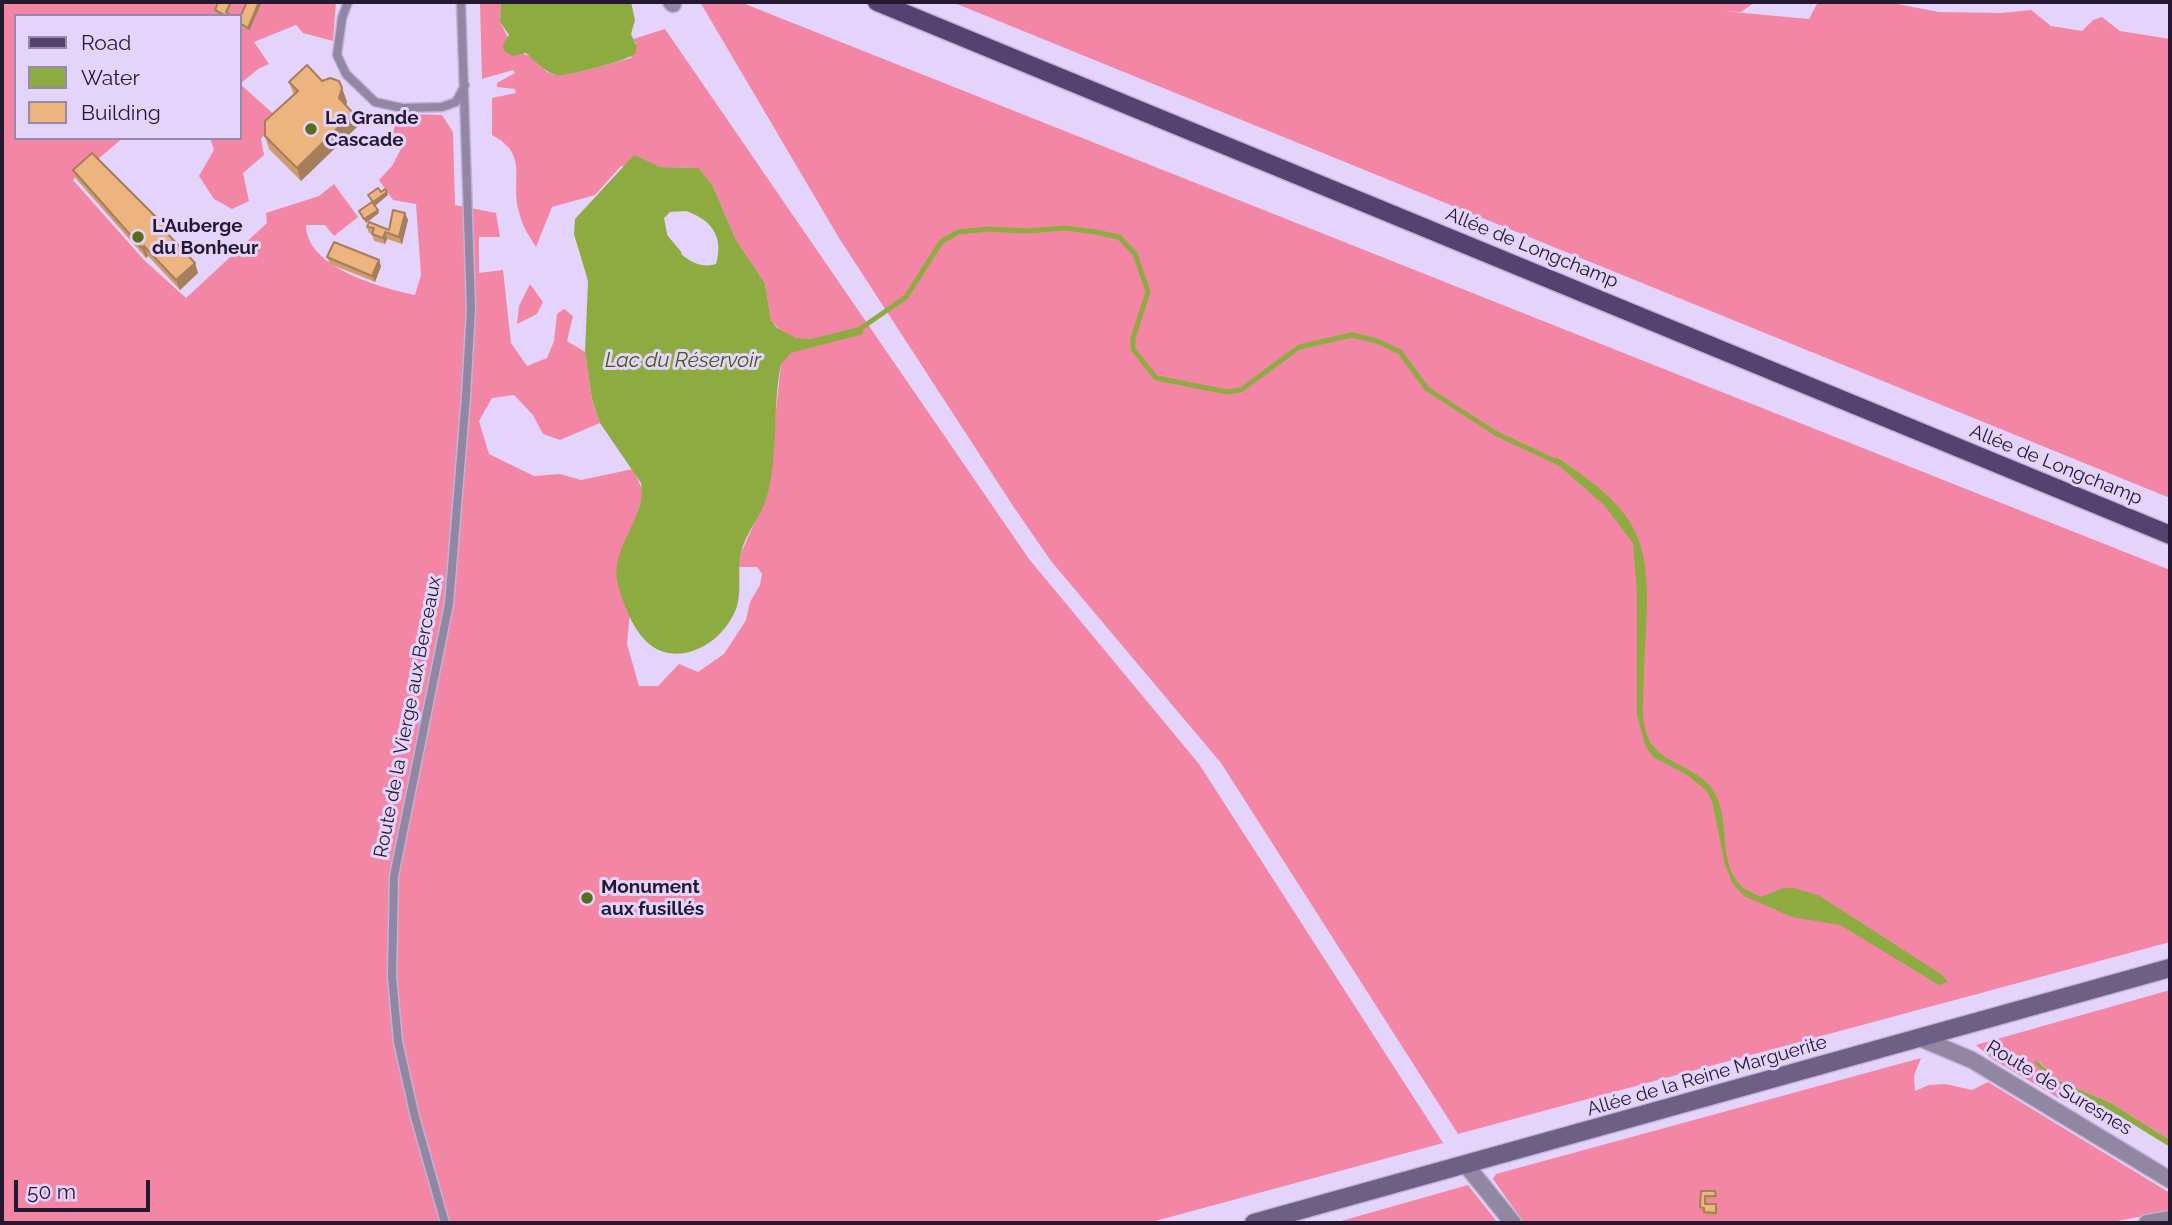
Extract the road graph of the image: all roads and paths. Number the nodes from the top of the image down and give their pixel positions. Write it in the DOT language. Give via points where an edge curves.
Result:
graph roads {
  1 [pos="348,2"];
  2 [pos="461,2"];
  3 [pos="877,2"];
  4 [pos="465,84"];
  5 [pos="2170,535"];
  6 [pos="2170,968"];
  7 [pos="1922,1038"];
  8 [pos="1466,1165"];
  9 [pos="2170,1180"];
  10 [pos="2170,1219"];
  11 [pos="445,1223"];
  12 [pos="1254,1223"];
  13 [pos="1513,1223"];
  14 [pos="2147,1223"];
  1 -- 4 [label="lane" via="337,55 346,74 375,102 402,108 442,107 456,102"];
  2 -- 4 [label="lane, Route de la Vierge aux Berceaux"];
  3 -- 5 [label="main road, Allée de Longchamp"];
  4 -- 11 [label="lane, Route de la Vierge aux Berceaux" via="471,309 449,604 407,798 394,888 392,975 398,1042"];
  6 -- 7 [label="main road, Allée de la Reine Marguerite"];
  7 -- 8 [label="main road, Allée de la Reine Marguerite"];
  7 -- 9 [label="street, Route de Suresnes" via="1972,1060"];
  8 -- 12 [label="main road, Allée de la Reine Marguerite"];
  8 -- 13 [label="street"];
  10 -- 14 [label="street"];
}
